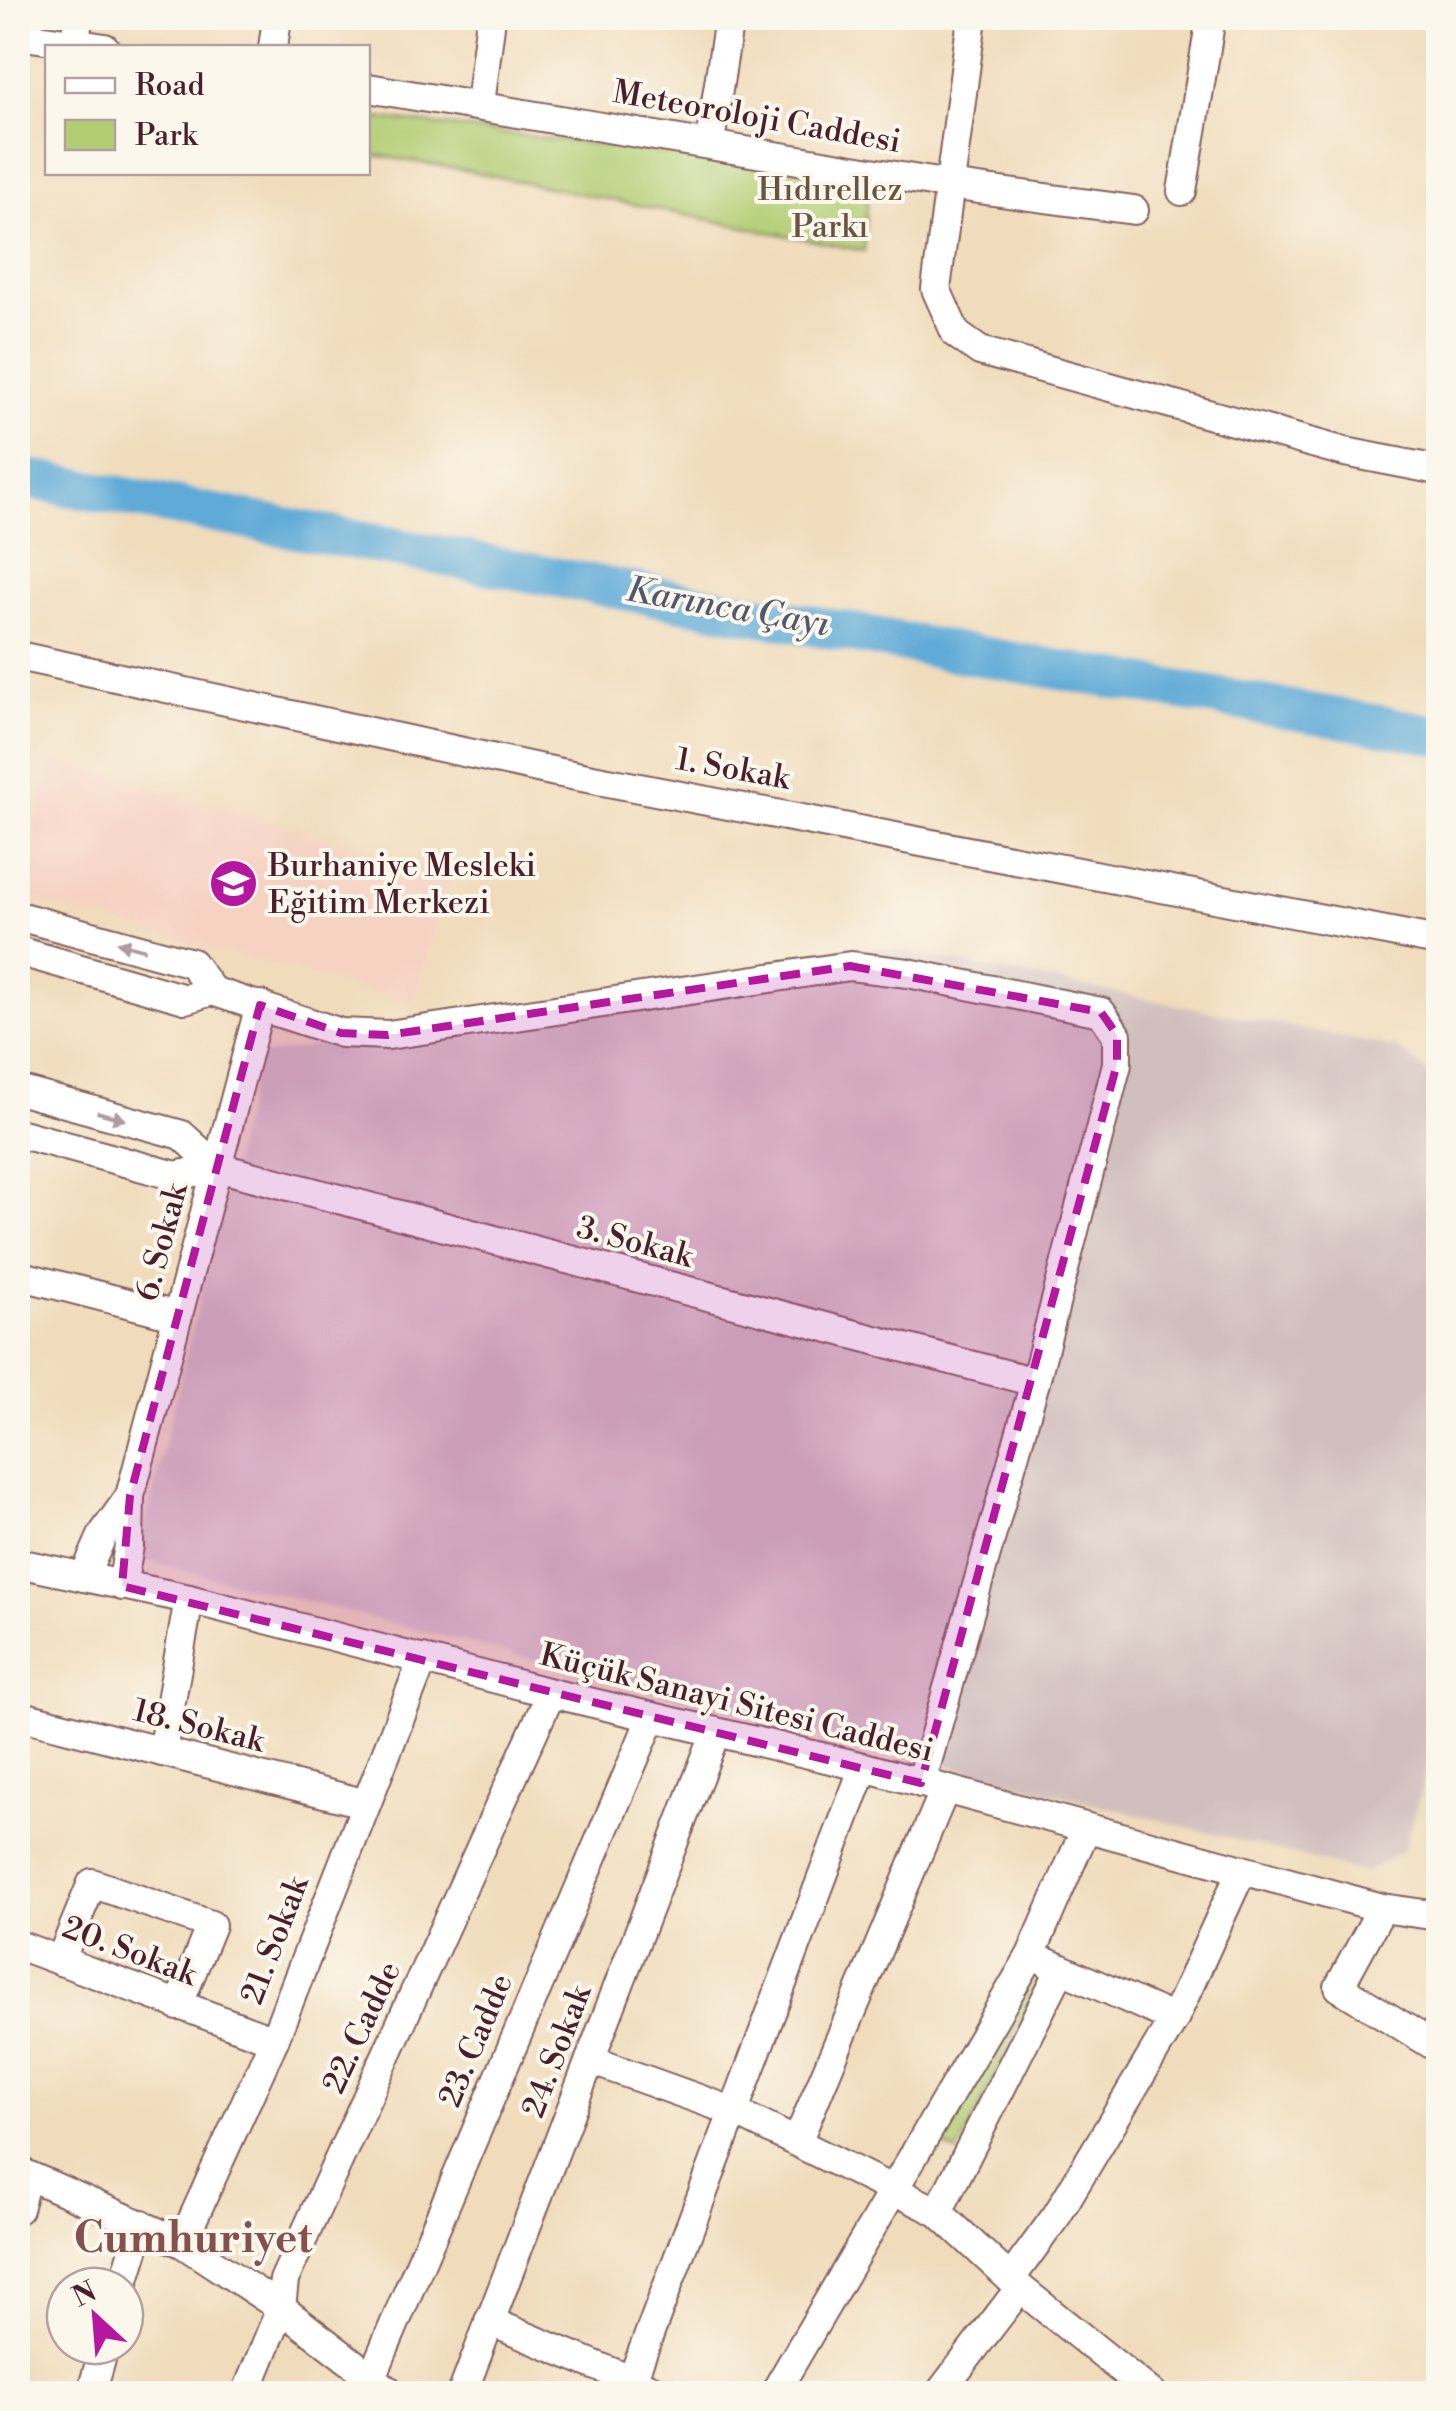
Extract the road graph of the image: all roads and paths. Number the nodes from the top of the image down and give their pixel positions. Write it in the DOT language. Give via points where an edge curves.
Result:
graph roads {
  1 [pos="277,18"];
  2 [pos="491,18"];
  3 [pos="729,18"];
  4 [pos="972,18"];
  5 [pos="1211,18"];
  6 [pos="76,30"];
  7 [pos="18,35"];
  8 [pos="100,45"];
  9 [pos="274,45"];
  10 [pos="370,88"];
  11 [pos="480,104"];
  12 [pos="710,142"];
  13 [pos="949,185"];
  14 [pos="1182,191"];
  15 [pos="1134,210"];
  16 [pos="1438,470"];
  17 [pos="18,656"];
  18 [pos="18,916"];
  19 [pos="1438,941"];
  20 [pos="18,951"];
  21 [pos="212,991"];
  22 [pos="260,1005"];
  23 [pos="18,1090"];
  24 [pos="18,1133"];
  25 [pos="217,1167"];
  26 [pos="18,1275"];
  27 [pos="178,1316"];
  28 [pos="1035,1382"];
  29 [pos="130,1496"];
  30 [pos="18,1563"];
  31 [pos="84,1577"];
  32 [pos="122,1586"];
  33 [pos="189,1598"];
  34 [pos="423,1659"];
  35 [pos="552,1693"];
  36 [pos="18,1716"];
  37 [pos="652,1717"];
  38 [pos="715,1734"];
  39 [pos="162,1752"];
  40 [pos="864,1767"];
  41 [pos="933,1786"];
  42 [pos="363,1803"];
  43 [pos="1086,1828"];
  44 [pos="1242,1870"];
  45 [pos="1382,1908"];
  46 [pos="1438,1916"];
  47 [pos="18,1944"];
  48 [pos="1031,1955"];
  49 [pos="60,1960"];
  50 [pos="1061,1969"];
  51 [pos="178,2006"];
  52 [pos="1174,2020"];
  53 [pos="274,2040"];
  54 [pos="1438,2048"];
  55 [pos="590,2060"];
  56 [pos="734,2112"];
  57 [pos="796,2142"];
  58 [pos="22,2173"];
  59 [pos="892,2186"];
  60 [pos="18,2209"];
  61 [pos="938,2212"];
  62 [pos="142,2224"];
  63 [pos="182,2243"];
  64 [pos="129,2266"];
  65 [pos="1016,2283"];
  66 [pos="281,2308"];
  67 [pos="490,2322"];
  68 [pos="99,2366"];
  69 [pos="1125,2370"];
  70 [pos="632,2380"];
  71 [pos="378,2388"];
  72 [pos="91,2394"];
  73 [pos="246,2394"];
  74 [pos="462,2394"];
  75 [pos="664,2394"];
  76 [pos="774,2394"];
  77 [pos="939,2394"];
  78 [pos="1107,2394"];
  79 [pos="1152,2394"];
  1 -- 9 [label="street"];
  2 -- 11 [label="street"];
  3 -- 12 [label="street"];
  4 -- 13 [label="street"];
  5 -- 14 [label="street"];
  6 -- 7 [label="street"];
  6 -- 8 [label="street"];
  10 -- 11 [label="street, Meteoroloji Caddesi"];
  11 -- 12 [label="street, Meteoroloji Caddesi"];
  12 -- 13 [label="street, Meteoroloji Caddesi"];
  13 -- 15 [label="street, Meteoroloji Caddesi"];
  13 -- 16 [label="street" via="936,288 956,334 980,352 1345,452"];
  17 -- 19 [label="street, 1. Sokak" via="556,772"];
  21 -- 18 [label="street, one-way" via="192,963"];
  20 -- 21 [label="street" via="185,998"];
  21 -- 22 [label="street"];
  22 -- 25 [label="street, 6. Sokak"];
  22 -- 28 [label="street" via="341,1032 388,1036 850,966 1101,1012 1117,1035 1118,1064"];
  23 -- 25 [label="street, 3. Sokak, one-way" via="182,1136"];
  24 -- 25 [label="street, 3. Sokak" via="176,1176"];
  25 -- 27 [label="street, 6. Sokak"];
  25 -- 28 [label="street, 3. Sokak"];
  26 -- 27 [label="street"];
  27 -- 29 [label="street, 6. Sokak"];
  28 -- 41 [label="street"];
  29 -- 31 [label="street"];
  29 -- 32 [label="street"];
  30 -- 31 [label="street, Küçük Sanayi Sitesi Caddesi"];
  31 -- 32 [label="street, Küçük Sanayi Sitesi Caddesi"];
  32 -- 33 [label="street, Küçük Sanayi Sitesi Caddesi"];
  33 -- 34 [label="street, Küçük Sanayi Sitesi Caddesi"];
  33 -- 39 [label="street"];
  34 -- 35 [label="street, Küçük Sanayi Sitesi Caddesi"];
  34 -- 42 [label="street, 21. Sokak"];
  35 -- 37 [label="street, Küçük Sanayi Sitesi Caddesi"];
  35 -- 66 [label="street, 22. Cadde" via="284,2280"];
  36 -- 39 [label="street, 18. Sokak"];
  37 -- 38 [label="street, Küçük Sanayi Sitesi Caddesi"];
  37 -- 71 [label="street, 23. Cadde"];
  38 -- 40 [label="street, Küçük Sanayi Sitesi Caddesi"];
  38 -- 55 [label="street, 24. Sokak"];
  39 -- 42 [label="street, 18. Sokak"];
  40 -- 41 [label="street, Küçük Sanayi Sitesi Caddesi"];
  40 -- 56 [label="street"];
  41 -- 43 [label="street, Küçük Sanayi Sitesi Caddesi"];
  41 -- 57 [label="street"];
  42 -- 53 [label="street, 21. Sokak"];
  43 -- 44 [label="street, Küçük Sanayi Sitesi Caddesi"];
  43 -- 48 [label="street"];
  44 -- 45 [label="street, Küçük Sanayi Sitesi Caddesi"];
  44 -- 52 [label="street"];
  45 -- 46 [label="street, Küçük Sanayi Sitesi Caddesi"];
  45 -- 54 [label="street" via="1339,1988"];
  47 -- 49 [label="street, 20. Sokak"];
  48 -- 50 [label="street"];
  48 -- 59 [label="street"];
  49 -- 51 [label="street, 20. Sokak"];
  49 -- 51 [label="street" via="92,1883 211,1925"];
  50 -- 52 [label="street"];
  50 -- 61 [label="street"];
  51 -- 53 [label="street, 20. Sokak"];
  52 -- 65 [label="street"];
  53 -- 63 [label="street, 21. Sokak"];
  55 -- 56 [label="street"];
  55 -- 67 [label="street, 24. Sokak"];
  56 -- 57 [label="street"];
  56 -- 70 [label="street"];
  57 -- 59 [label="street"];
  58 -- 60 [label="street"];
  58 -- 62 [label="street"];
  59 -- 61 [label="street"];
  59 -- 76 [label="street"];
  61 -- 65 [label="street"];
  62 -- 63 [label="street"];
  62 -- 64 [label="street"];
  63 -- 66 [label="street"];
  65 -- 69 [label="street"];
  65 -- 77 [label="street"];
  66 -- 71 [label="street"];
  66 -- 73 [label="street, 22. Cadde"];
  67 -- 70 [label="street"];
  67 -- 74 [label="street, 24. Sokak"];
  68 -- 72 [label="street"];
  69 -- 78 [label="street"];
  69 -- 79 [label="street"];
  70 -- 75 [label="street"];
}
